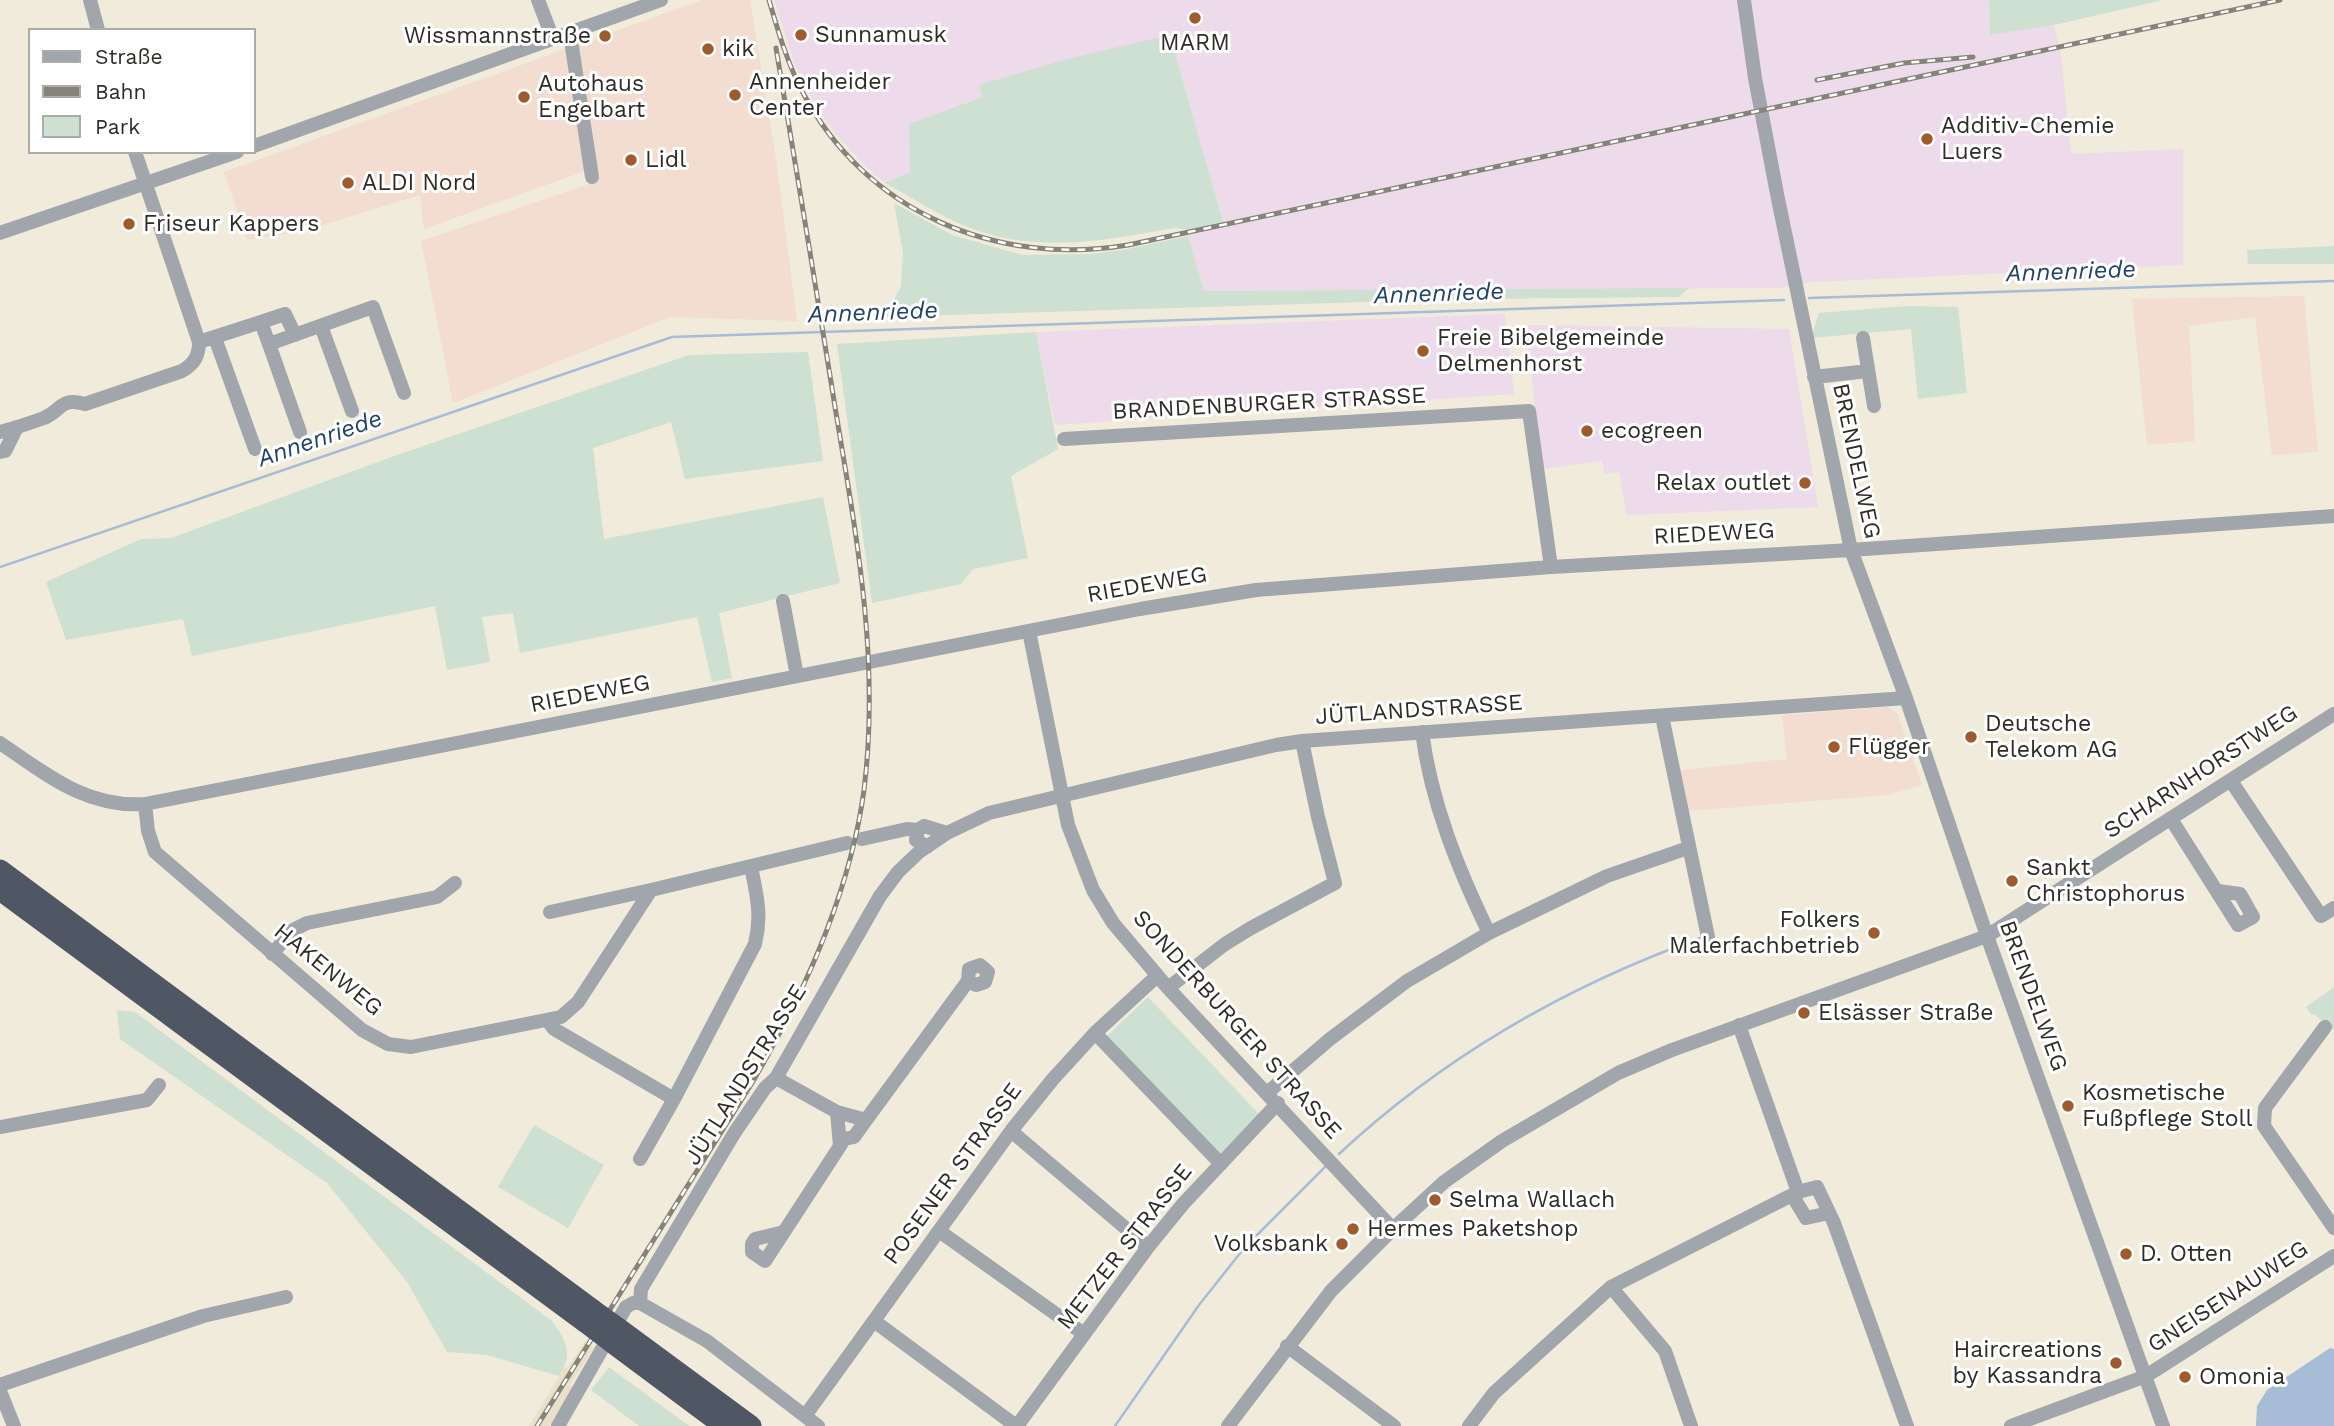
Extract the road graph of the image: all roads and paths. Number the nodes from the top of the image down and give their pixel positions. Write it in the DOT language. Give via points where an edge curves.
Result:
graph roads {
  1 [pos="90,0"];
  2 [pos="538,0"];
  3 [pos="661,0"];
  4 [pos="1744,0"];
  5 [pos="98,28"];
  6 [pos="570,34"];
  7 [pos="553,39"];
  8 [pos="256,145"];
  9 [pos="136,154"];
  10 [pos="232,154"];
  11 [pos="592,177"];
  12 [pos="145,186"];
  13 [pos="0,233"];
  14 [pos="261,322"];
  15 [pos="321,326"];
  16 [pos="295,335"];
  17 [pos="215,338"];
  18 [pos="1863,338"];
  19 [pos="198,342"];
  20 [pos="269,344"];
  21 [pos="1868,371"];
  22 [pos="1814,377"];
  23 [pos="404,393"];
  24 [pos="1874,406"];
  25 [pos="352,411"];
  26 [pos="17,427"];
  27 [pos="0,432"];
  28 [pos="300,432"];
  29 [pos="1064,439"];
  30 [pos="255,449"];
  31 [pos="0,453"];
  32 [pos="2334,516"];
  33 [pos="1851,550"];
  34 [pos="1551,567"];
  35 [pos="783,601"];
  36 [pos="1029,631"];
  37 [pos="797,676"];
  38 [pos="1906,698"];
  39 [pos="2334,714"];
  40 [pos="1662,716"];
  41 [pos="1422,732"];
  42 [pos="1302,741"];
  43 [pos="0,743"];
  44 [pos="2231,781"];
  45 [pos="1062,796"];
  46 [pos="145,804"];
  47 [pos="2171,819"];
  48 [pos="918,830"];
  49 [pos="947,833"];
  50 [pos="927,846"];
  51 [pos="1688,848"];
  52 [pos="751,867"];
  53 [pos="0,870"];
  54 [pos="455,883"];
  55 [pos="0,890"];
  56 [pos="651,890"];
  57 [pos="2218,891"];
  58 [pos="2334,908"];
  59 [pos="550,912"];
  60 [pos="1489,933"];
  61 [pos="1987,936"];
  62 [pos="1708,937"];
  63 [pos="272,954"];
  64 [pos="1157,976"];
  65 [pos="968,981"];
  66 [pos="1168,988"];
  67 [pos="548,1021"];
  68 [pos="1739,1025"];
  69 [pos="2325,1027"];
  70 [pos="1095,1033"];
  71 [pos="776,1078"];
  72 [pos="159,1085"];
  73 [pos="1273,1098"];
  74 [pos="674,1100"];
  75 [pos="837,1112"];
  76 [pos="866,1120"];
  77 [pos="0,1127"];
  78 [pos="1011,1131"];
  79 [pos="840,1146"];
  80 [pos="640,1159"];
  81 [pos="1221,1164"];
  82 [pos="1795,1194"];
  83 [pos="1829,1213"];
  84 [pos="1393,1228"];
  85 [pos="2334,1228"];
  86 [pos="939,1231"];
  87 [pos="784,1232"];
  88 [pos="1148,1247"];
  89 [pos="2334,1256"];
  90 [pos="1611,1287"];
  91 [pos="286,1297"];
  92 [pos="640,1303"];
  93 [pos="589,1316"];
  94 [pos="874,1321"];
  95 [pos="1084,1334"];
  96 [pos="614,1335"];
  97 [pos="1287,1346"];
  98 [pos="2146,1377"];
  99 [pos="0,1385"];
  100 [pos="0,1391"];
  101 [pos="805,1416"];
  102 [pos="14,1426"];
  103 [pos="558,1426"];
  104 [pos="724,1426"];
  105 [pos="751,1426"];
  106 [pos="818,1426"];
  107 [pos="1016,1426"];
  108 [pos="1228,1426"];
  109 [pos="1394,1426"];
  110 [pos="1469,1426"];
  111 [pos="1691,1426"];
  112 [pos="1907,1426"];
  113 [pos="2011,1426"];
  114 [pos="2163,1426"];
  1 -- 5 [label="street"];
  2 -- 7 [label="street"];
  3 -- 6 [label="street"];
  4 -- 22 [label="street, BRENDELWEG"];
  6 -- 7 [label="street"];
  6 -- 11 [label="street"];
  7 -- 8 [label="street"];
  9 -- 12 [label="street"];
  10 -- 12 [label="street"];
  12 -- 13 [label="street"];
  12 -- 19 [label="street"];
  14 -- 16 [label="street" via="285,314"];
  14 -- 17 [label="street"];
  14 -- 20 [label="street"];
  15 -- 16 [label="street"];
  15 -- 23 [label="street" via="373,307"];
  15 -- 25 [label="street"];
  16 -- 20 [label="street"];
  17 -- 19 [label="street"];
  17 -- 30 [label="street"];
  18 -- 21 [label="street, BRENDELWEG"];
  19 -- 26 [label="street" via="195,360 182,371 85,404 60,404 49,416"];
  20 -- 28 [label="street"];
  21 -- 22 [label="street, BRENDELWEG"];
  21 -- 24 [label="street, BRENDELWEG"];
  22 -- 33 [label="street, BRENDELWEG"];
  26 -- 27 [label="street"];
  26 -- 31 [label="street"];
  29 -- 34 [label="street, BRANDENBURGER STRASSE" via="1529,411"];
  32 -- 33 [label="street, RIEDEWEG"];
  33 -- 34 [label="street, RIEDEWEG"];
  33 -- 38 [label="street, BRENDELWEG"];
  34 -- 36 [label="street, RIEDEWEG" via="1256,590"];
  35 -- 37 [label="street"];
  36 -- 37 [label="street, RIEDEWEG"];
  36 -- 45 [label="street, SONDERBURGER STRASSE"];
  37 -- 46 [label="street, RIEDEWEG"];
  38 -- 40 [label="street, JÜTLANDSTRASSE"];
  38 -- 61 [label="street, BRENDELWEG"];
  39 -- 44 [label="street, SCHARNHORSTWEG"];
  40 -- 41 [label="street, JÜTLANDSTRASSE"];
  40 -- 51 [label="street"];
  41 -- 42 [label="street, JÜTLANDSTRASSE"];
  41 -- 60 [label="street" via="1435,796 1463,878"];
  42 -- 45 [label="street, JÜTLANDSTRASSE"];
  42 -- 66 [label="street" via="1335,883 1225,944"];
  43 -- 46 [label="street, RIEDEWEG" via="61,784 104,802"];
  44 -- 47 [label="street, SCHARNHORSTWEG"];
  44 -- 58 [label="street" via="2321,916"];
  45 -- 49 [label="street, JÜTLANDSTRASSE" via="989,813"];
  45 -- 64 [label="street, SONDERBURGER STRASSE" via="1093,890 1113,923"];
  46 -- 63 [label="street, HAKENWEG" via="155,852"];
  47 -- 57 [label="street"];
  47 -- 61 [label="street, SCHARNHORSTWEG"];
  48 -- 49 [label="street" via="924,826"];
  48 -- 50 [label="street" via="916,840"];
  48 -- 52 [label="street"];
  49 -- 50 [label="street, JÜTLANDSTRASSE"];
  50 -- 71 [label="street, JÜTLANDSTRASSE" via="880,896"];
  51 -- 60 [label="street, METZER STRASSE" via="1606,876"];
  51 -- 62 [label="street"];
  52 -- 56 [label="street"];
  52 -- 74 [label="street" via="760,909 755,944"];
  53 -- 93 [label="highway"];
  54 -- 63 [label="street" via="437,897 307,923 293,930"];
  55 -- 93 [label="highway"];
  56 -- 59 [label="street"];
  56 -- 67 [label="street, HAKENWEG" via="578,1002 561,1017"];
  60 -- 73 [label="street, METZER STRASSE" via="1408,981 1330,1039"];
  61 -- 68 [label="street, SCHARNHORSTWEG"];
  61 -- 98 [label="street, BRENDELWEG"];
  63 -- 67 [label="street, HAKENWEG" via="362,1030 387,1044 411,1047"];
  64 -- 66 [label="street, SONDERBURGER STRASSE"];
  64 -- 70 [label="street, POSENER STRASSE"];
  65 -- 76 [label="street"];
  66 -- 73 [label="street, SONDERBURGER STRASSE"];
  67 -- 74 [label="street"];
  68 -- 82 [label="street"];
  68 -- 84 [label="street, SCHARNHORSTWEG" via="1618,1073 1502,1141 1444,1182"];
  69 -- 85 [label="street" via="2265,1108 2264,1126"];
  70 -- 78 [label="street, POSENER STRASSE"];
  70 -- 81 [label="street"];
  71 -- 75 [label="street"];
  71 -- 92 [label="street, JÜTLANDSTRASSE" via="728,1143 641,1289"];
  72 -- 77 [label="street" via="146,1100"];
  73 -- 81 [label="street, METZER STRASSE"];
  73 -- 84 [label="street, SONDERBURGER STRASSE"];
  74 -- 80 [label="street"];
  75 -- 76 [label="street"];
  75 -- 79 [label="street"];
  76 -- 79 [label="street" via="854,1138 844,1139"];
  78 -- 86 [label="street, POSENER STRASSE"];
  78 -- 88 [label="street"];
  79 -- 87 [label="street"];
  81 -- 88 [label="street, METZER STRASSE"];
  82 -- 83 [label="street" via="1806,1218"];
  82 -- 83 [label="street" via="1816,1187"];
  82 -- 90 [label="street"];
  83 -- 112 [label="street"];
  84 -- 97 [label="street, SCHARNHORSTWEG" via="1331,1291"];
  86 -- 94 [label="street, POSENER STRASSE"];
  86 -- 95 [label="street"];
  88 -- 95 [label="street, METZER STRASSE"];
  89 -- 98 [label="street, GNEISENAUWEG"];
  90 -- 110 [label="street" via="1494,1393"];
  90 -- 111 [label="street" via="1665,1351"];
  91 -- 99 [label="street" via="203,1317"];
  92 -- 101 [label="street" via="707,1341"];
  92 -- 103 [label="street" via="626,1307"];
  93 -- 96 [label="highway, bridge"];
  94 -- 101 [label="street, POSENER STRASSE"];
  94 -- 107 [label="street"];
  95 -- 107 [label="street, METZER STRASSE"];
  96 -- 104 [label="highway"];
  96 -- 105 [label="highway"];
  97 -- 108 [label="street, SCHARNHORSTWEG"];
  97 -- 109 [label="street"];
  98 -- 113 [label="street, GNEISENAUWEG"];
  98 -- 114 [label="street, BRENDELWEG"];
  100 -- 102 [label="street"];
  101 -- 106 [label="street"];
}
